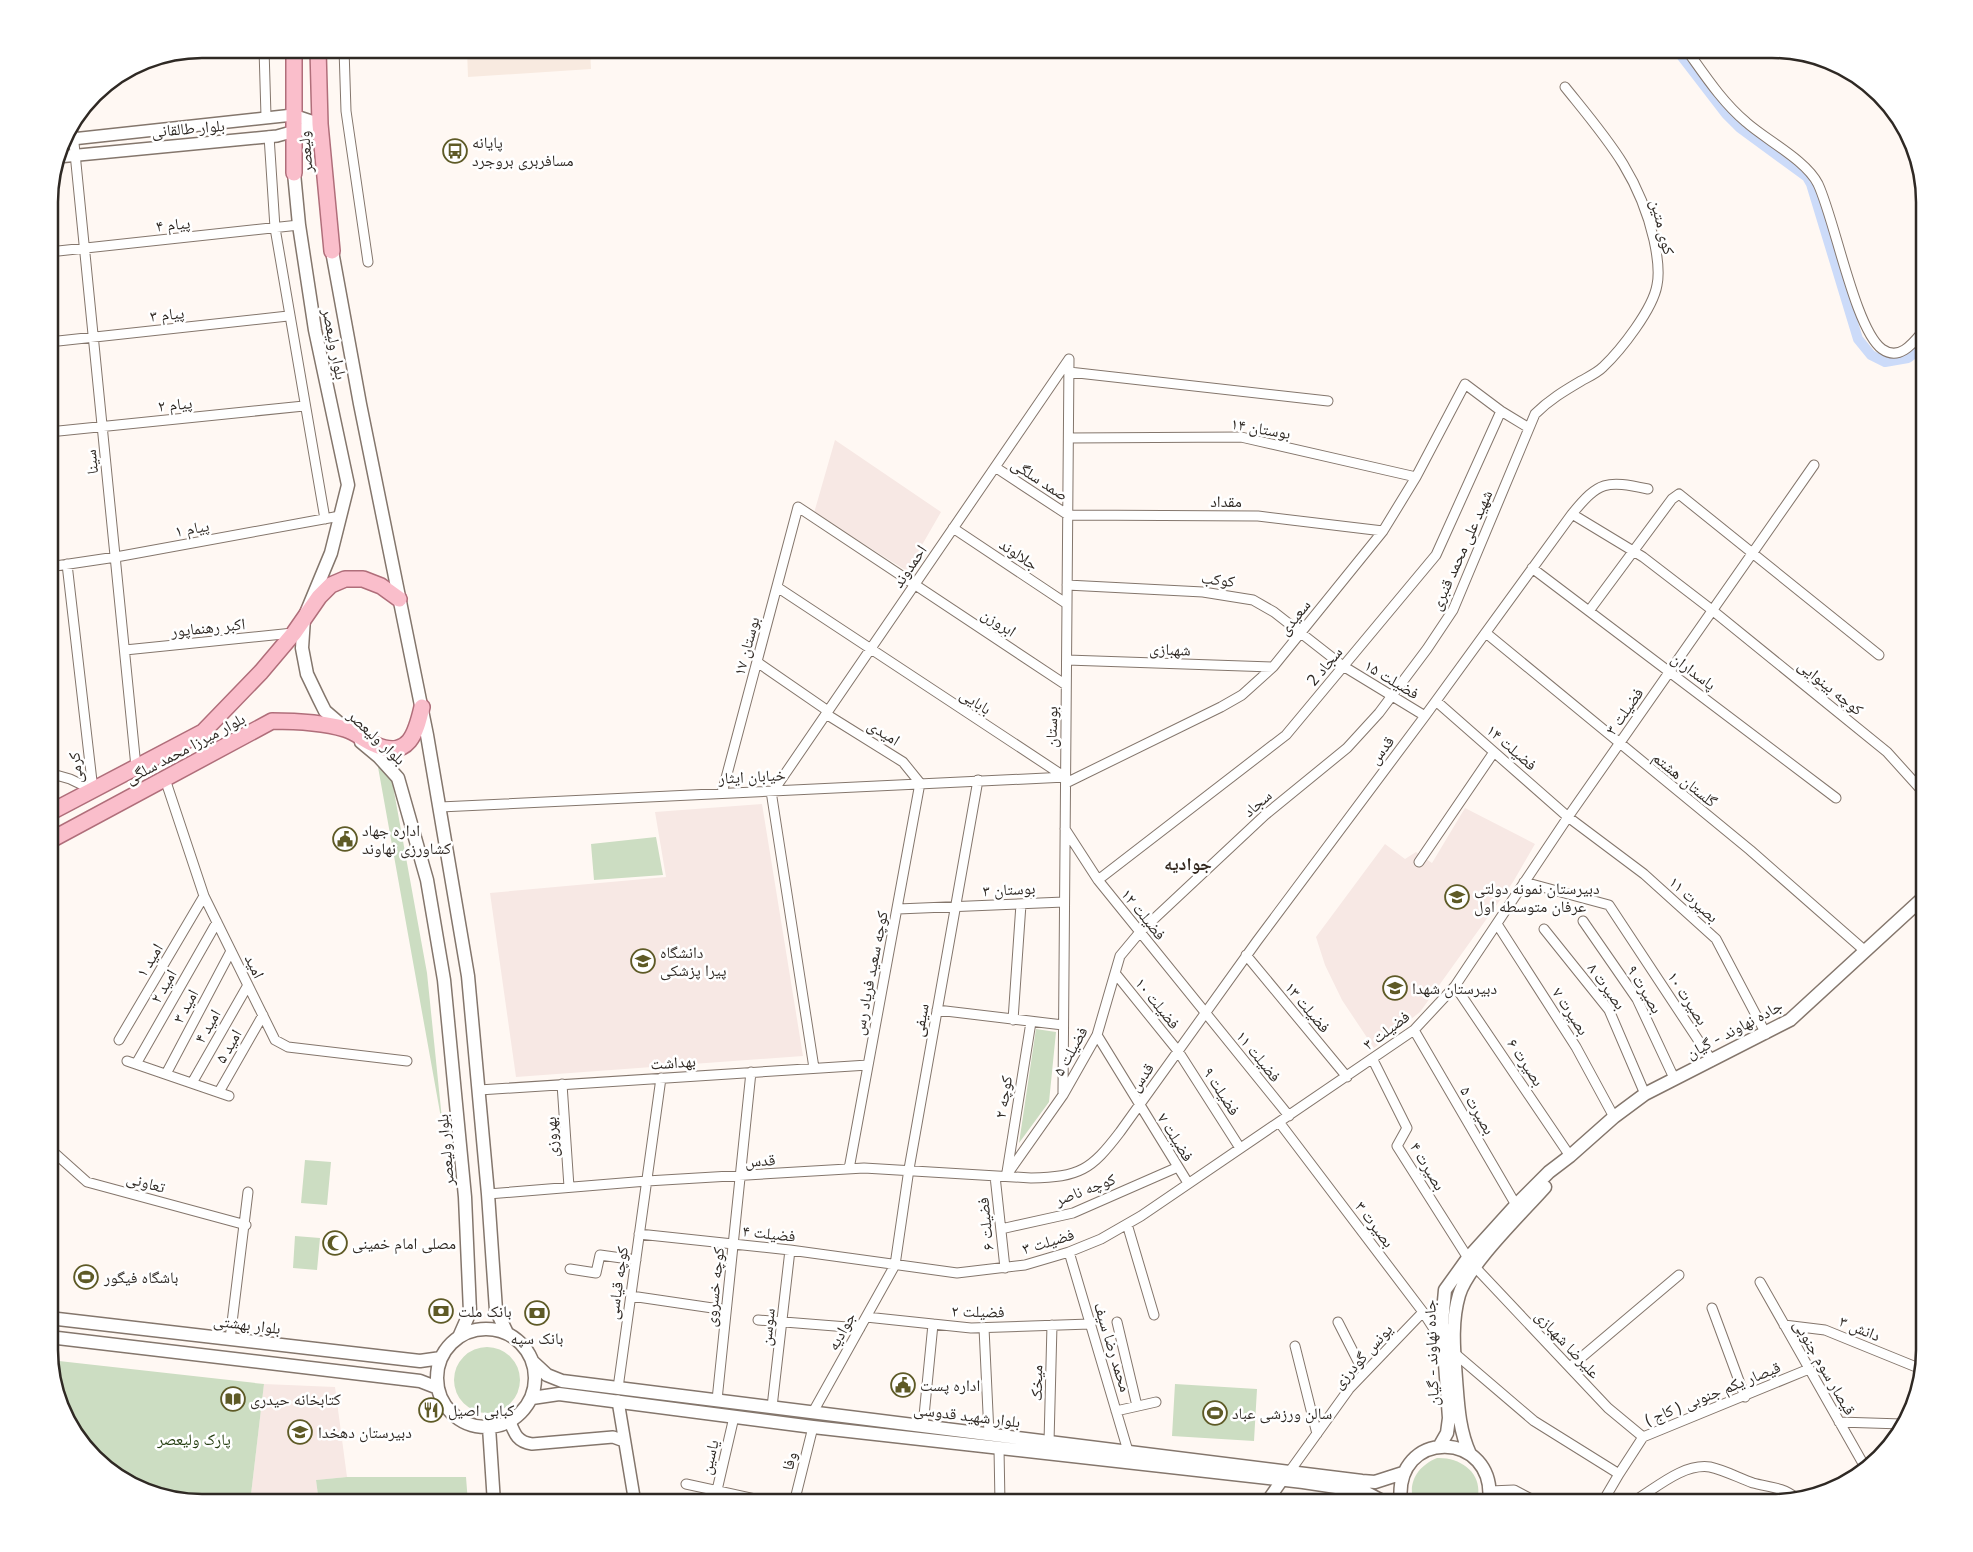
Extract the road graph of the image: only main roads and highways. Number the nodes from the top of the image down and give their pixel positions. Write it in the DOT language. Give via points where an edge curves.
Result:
graph roads {
  1 [pos="294,58"];
  2 [pos="318,58"];
  3 [pos="294,173"];
  4 [pos="332,252"];
  5 [pos="399,599"];
  6 [pos="304,618"];
  7 [pos="422,707"];
  8 [pos="346,729"];
  9 [pos="58,808"];
  10 [pos="58,836"];
  11 [pos="1916,904"];
  12 [pos="468,976"];
  13 [pos="444,980"];
  14 [pos="1570,1156"];
  15 [pos="1472,1262"];
  16 [pos="58,1319"];
  17 [pos="507,1333"];
  18 [pos="459,1337"];
  19 [pos="58,1338"];
  20 [pos="1449,1349"];
  21 [pos="441,1358"];
  22 [pos="533,1362"];
  23 [pos="438,1388"];
  24 [pos="618,1395"];
  25 [pos="532,1398"];
  26 [pos="489,1428"];
  27 [pos="1439,1447"];
  28 [pos="1470,1454"];
  29 [pos="1403,1474"];
  30 [pos="1286,1476"];
  31 [pos="493,1494"];
  32 [pos="1369,1494"];
  33 [pos="1400,1494"];
  34 [pos="1489,1494"];
  1 -- 3 [label="main road, ولیعصر"];
  2 -- 4 [label="main road, ولیعصر" via="320,124"];
  3 -- 6 [label="main road, بلوار ولیعصر" via="315,330 348,486 331,554"];
  4 -- 5 [label="main road, بلوار ولیعصر"];
  5 -- 6 [label="main road" via="381,586 363,579 346,579 331,585"];
  5 -- 7 [label="main road, بلوار ولیعصر"];
  6 -- 8 [label="main road, بلوار ولیعصر" via="302,642 307,674 326,711"];
  6 -- 9 [label="main road, بلوار میرزا محمد سلگی" via="255,679 203,732"];
  7 -- 8 [label="main road" via="417,728 401,748 376,745"];
  7 -- 12 [label="main road, بلوار ولیعصر"];
  8 -- 10 [label="main road, بلوار میرزا محمد سلگی" via="297,721 272,721"];
  8 -- 13 [label="main road, بلوار ولیعصر" via="398,778 427,880"];
  11 -- 14 [label="main road, جاده نهاوند - گیان" via="1790,1020 1645,1094"];
  12 -- 13 [label="main road"];
  12 -- 17 [label="main road, بلوار ولیعصر" via="496,1310"];
  13 -- 18 [label="main road, بلوار ولیعصر" via="465,1197 470,1302 470,1312"];
  14 -- 15 [label="main road, جاده نهاوند - گیان"];
  14 -- 15 [label="main road, جاده نهاوند - گیان" via="1516,1205"];
  15 -- 20 [label="main road, جاده نهاوند - گیان" via="1445,1290 1442,1309"];
  16 -- 21 [label="main road, بلوار بهشتی" via="420,1360"];
  17 -- 18 [label="main road" via="483,1329"];
  17 -- 22 [label="main road" via="522,1345"];
  18 -- 21 [label="main road"];
  19 -- 23 [label="main road" via="420,1381"];
  20 -- 27 [label="main road, جاده نهاوند - گیان" via="1449,1426"];
  20 -- 28 [label="main road, جاده نهاوند - گیان" via="1460,1428"];
  21 -- 23 [label="main road"];
  22 -- 24 [label="main road, بلوار شهید قدوسی" via="547,1375 562,1382"];
  22 -- 25 [label="main road" via="535,1386"];
  23 -- 26 [label="main road" via="442,1401 456,1417 475,1426"];
  24 -- 25 [label="main road" via="558,1394"];
  24 -- 30 [label="main road, بلوار شهید قدوسی" via="814,1427 999,1449"];
  24 -- 30 [label="main road, بلوار شهید قدوسی" via="717,1400 1128,1451"];
  25 -- 26 [label="main road" via="510,1422"];
  26 -- 31 [label="main road"];
  27 -- 28 [label="main road" via="1456,1447"];
  27 -- 29 [label="main road" via="1419,1454 1409,1462"];
  28 -- 34 [label="main road, جاده نهاوند - گیان" via="1484,1468"];
  29 -- 30 [label="main road, بلوار شهید قدوسی" via="1374,1482"];
  29 -- 33 [label="main road"];
  30 -- 32 [label="main road, بلوار شهید قدوسی"];
}
